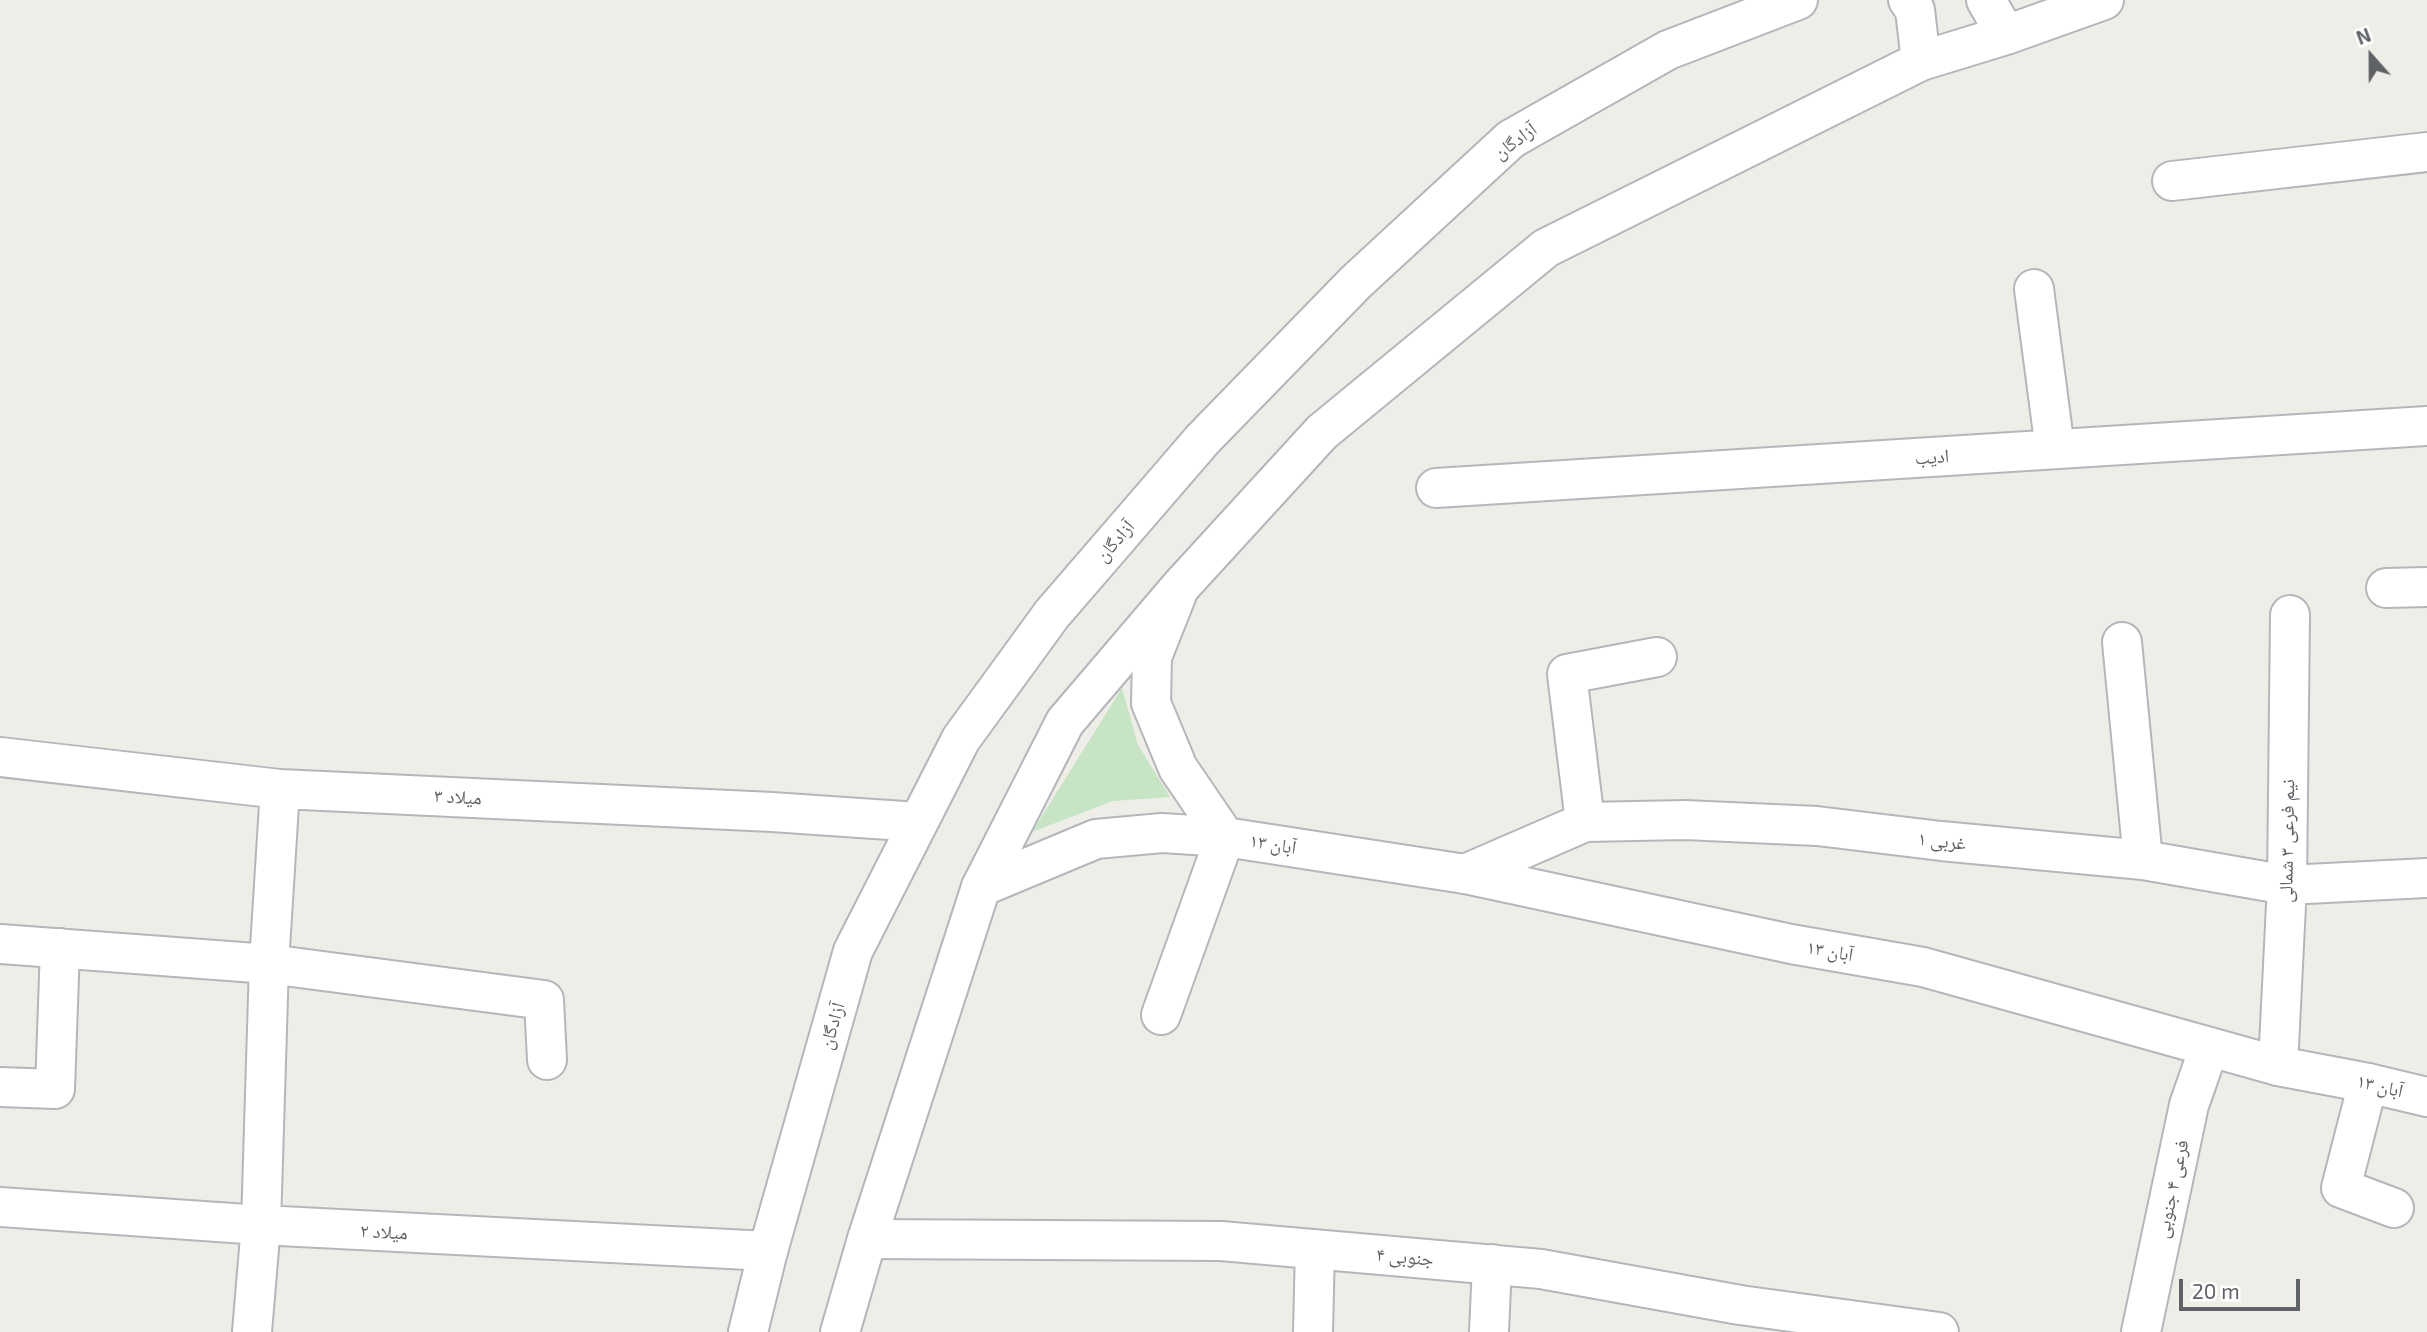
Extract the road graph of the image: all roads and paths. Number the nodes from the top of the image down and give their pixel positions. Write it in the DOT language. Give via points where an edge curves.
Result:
graph roads {
  1 [pos="1798,0"];
  2 [pos="1908,0"];
  3 [pos="1986,0"];
  4 [pos="2104,0"];
  5 [pos="2006,35"];
  6 [pos="1921,61"];
  7 [pos="2427,152"];
  8 [pos="2172,181"];
  9 [pos="2034,289"];
  10 [pos="2427,426"];
  11 [pos="2055,449"];
  12 [pos="1436,488"];
  13 [pos="1181,586"];
  14 [pos="2427,587"];
  15 [pos="2386,588"];
  16 [pos="2290,615"];
  17 [pos="2122,642"];
  18 [pos="1657,657"];
  19 [pos="0,757"];
  20 [pos="280,789"];
  21 [pos="918,822"];
  22 [pos="1585,822"];
  23 [pos="1225,837"];
  24 [pos="2143,860"];
  25 [pos="1465,874"];
  26 [pos="2427,878"];
  27 [pos="2287,885"];
  28 [pos="981,887"];
  29 [pos="0,944"];
  30 [pos="60,948"];
  31 [pos="269,964"];
  32 [pos="1161,1015"];
  33 [pos="2209,1048"];
  34 [pos="547,1060"];
  35 [pos="2278,1066"];
  36 [pos="2368,1083"];
  37 [pos="0,1087"];
  38 [pos="2427,1097"];
  39 [pos="0,1207"];
  40 [pos="2394,1208"];
  41 [pos="261,1226"];
  42 [pos="867,1240"];
  43 [pos="1315,1249"];
  44 [pos="768,1251"];
  45 [pos="1492,1265"];
  46 [pos="1739,1318"];
  47 [pos="252,1332"];
  48 [pos="748,1332"];
  49 [pos="840,1332"];
  50 [pos="1313,1332"];
  51 [pos="1489,1332"];
  52 [pos="1939,1332"];
  53 [pos="2141,1332"];
  1 -- 21 [label="street, آزادگان" via="1668,50 1511,139 1366,273 1203,439 1052,614 961,738"];
  2 -- 6 [label="street" via="1915,10"];
  3 -- 5 [label="street"];
  4 -- 5 [label="street"];
  5 -- 6 [label="street"];
  6 -- 13 [label="street" via="1546,248 1322,432"];
  7 -- 8 [label="street"];
  9 -- 11 [label="street"];
  10 -- 11 [label="street, اديب"];
  11 -- 12 [label="street, اديب"];
  13 -- 23 [label="street" via="1152,657 1151,703 1178,768"];
  13 -- 28 [label="street" via="1065,722"];
  14 -- 15 [label="street"];
  16 -- 27 [label="street, نیم فرعی ۳ شمالی"];
  17 -- 24 [label="street"];
  18 -- 22 [label="street" via="1567,674"];
  19 -- 20 [label="street, میلاد ۳"];
  20 -- 21 [label="street, میلاد ۳"];
  20 -- 31 [label="street"];
  21 -- 44 [label="street, آزادگان" via="853,951"];
  22 -- 24 [label="street, ۱ غربی" via="1816,825"];
  22 -- 25 [label="street, ۱ غربی"];
  23 -- 25 [label="street, ۱۳ آبان"];
  23 -- 28 [label="street, ۱۳ آبان" via="1162,833 1096,839"];
  23 -- 32 [label="street"];
  24 -- 27 [label="street, ۱ غربی"];
  25 -- 33 [label="street, ۱۳ آبان" via="1791,944 1923,967"];
  26 -- 27 [label="street, ۱ غربی"];
  27 -- 35 [label="street, نیم فرعی ۳ شمالی"];
  28 -- 42 [label="street"];
  29 -- 30 [label="street"];
  30 -- 31 [label="street"];
  30 -- 37 [label="street" via="55,1089"];
  31 -- 34 [label="street" via="544,1000"];
  31 -- 41 [label="street"];
  33 -- 35 [label="street, ۱۳ آبان"];
  33 -- 53 [label="street, فرعی ۴ جنوبی" via="2189,1105"];
  35 -- 36 [label="street, ۱۳ آبان"];
  36 -- 38 [label="street, ۱۳ آبان"];
  36 -- 40 [label="street" via="2341,1188"];
  39 -- 41 [label="street, میلاد ۲"];
  41 -- 44 [label="street, میلاد ۲"];
  41 -- 47 [label="street"];
  42 -- 43 [label="street, ۴ جنوبی" via="1221,1241"];
  42 -- 49 [label="street"];
  43 -- 45 [label="street, ۴ جنوبی"];
  43 -- 50 [label="street"];
  44 -- 48 [label="street, آزادگان"];
  45 -- 46 [label="street, ۴ جنوبی" via="1541,1269"];
  45 -- 51 [label="street"];
  46 -- 52 [label="street, ۴ جنوبی"];
}
